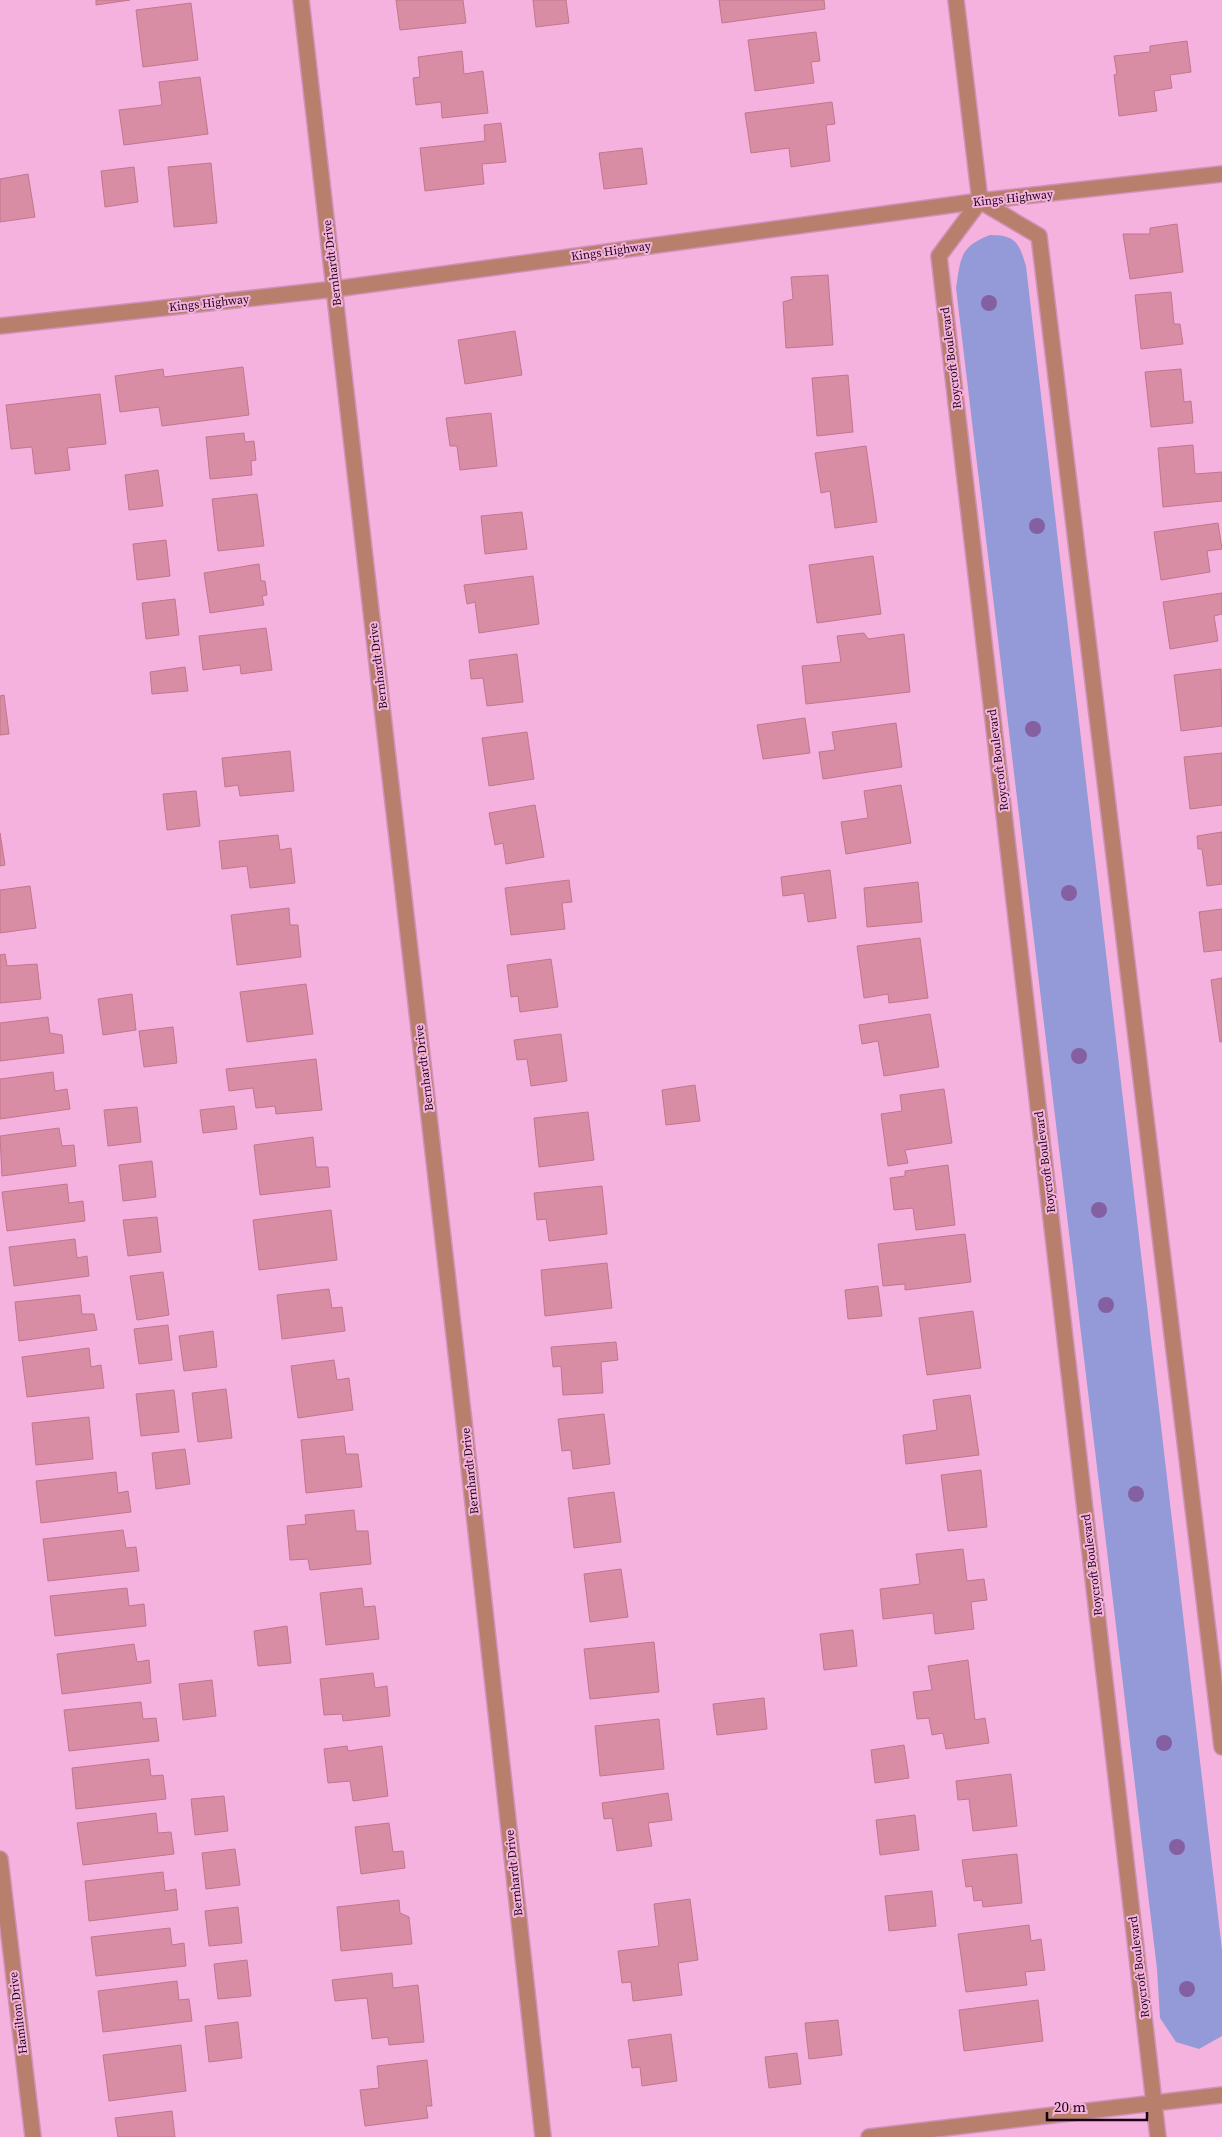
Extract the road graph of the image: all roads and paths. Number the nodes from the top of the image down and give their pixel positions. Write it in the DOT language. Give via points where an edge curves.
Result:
graph roads {
  1 [pos="301,0"];
  2 [pos="956,0"];
  3 [pos="1222,174"];
  4 [pos="980,201"];
  5 [pos="335,289"];
  6 [pos="0,326"];
  7 [pos="1222,1747"];
  8 [pos="0,1859"];
  9 [pos="1222,2095"];
  10 [pos="1155,2102"];
  11 [pos="33,2137"];
  12 [pos="543,2137"];
  13 [pos="869,2137"];
  14 [pos="1158,2137"];
  1 -- 5 [label="street, Bernhardt Drive"];
  2 -- 4 [label="street"];
  3 -- 4 [label="street, Kings Highway"];
  4 -- 5 [label="street, Kings Highway"];
  4 -- 7 [label="street" via="1040,236"];
  4 -- 10 [label="street, Roycroft Boulevard" via="939,256"];
  5 -- 6 [label="street, Kings Highway"];
  5 -- 12 [label="street, Bernhardt Drive"];
  8 -- 11 [label="street, Hamilton Drive"];
  9 -- 10 [label="street"];
  10 -- 13 [label="street"];
  10 -- 14 [label="street, Roycroft Boulevard"];
}
